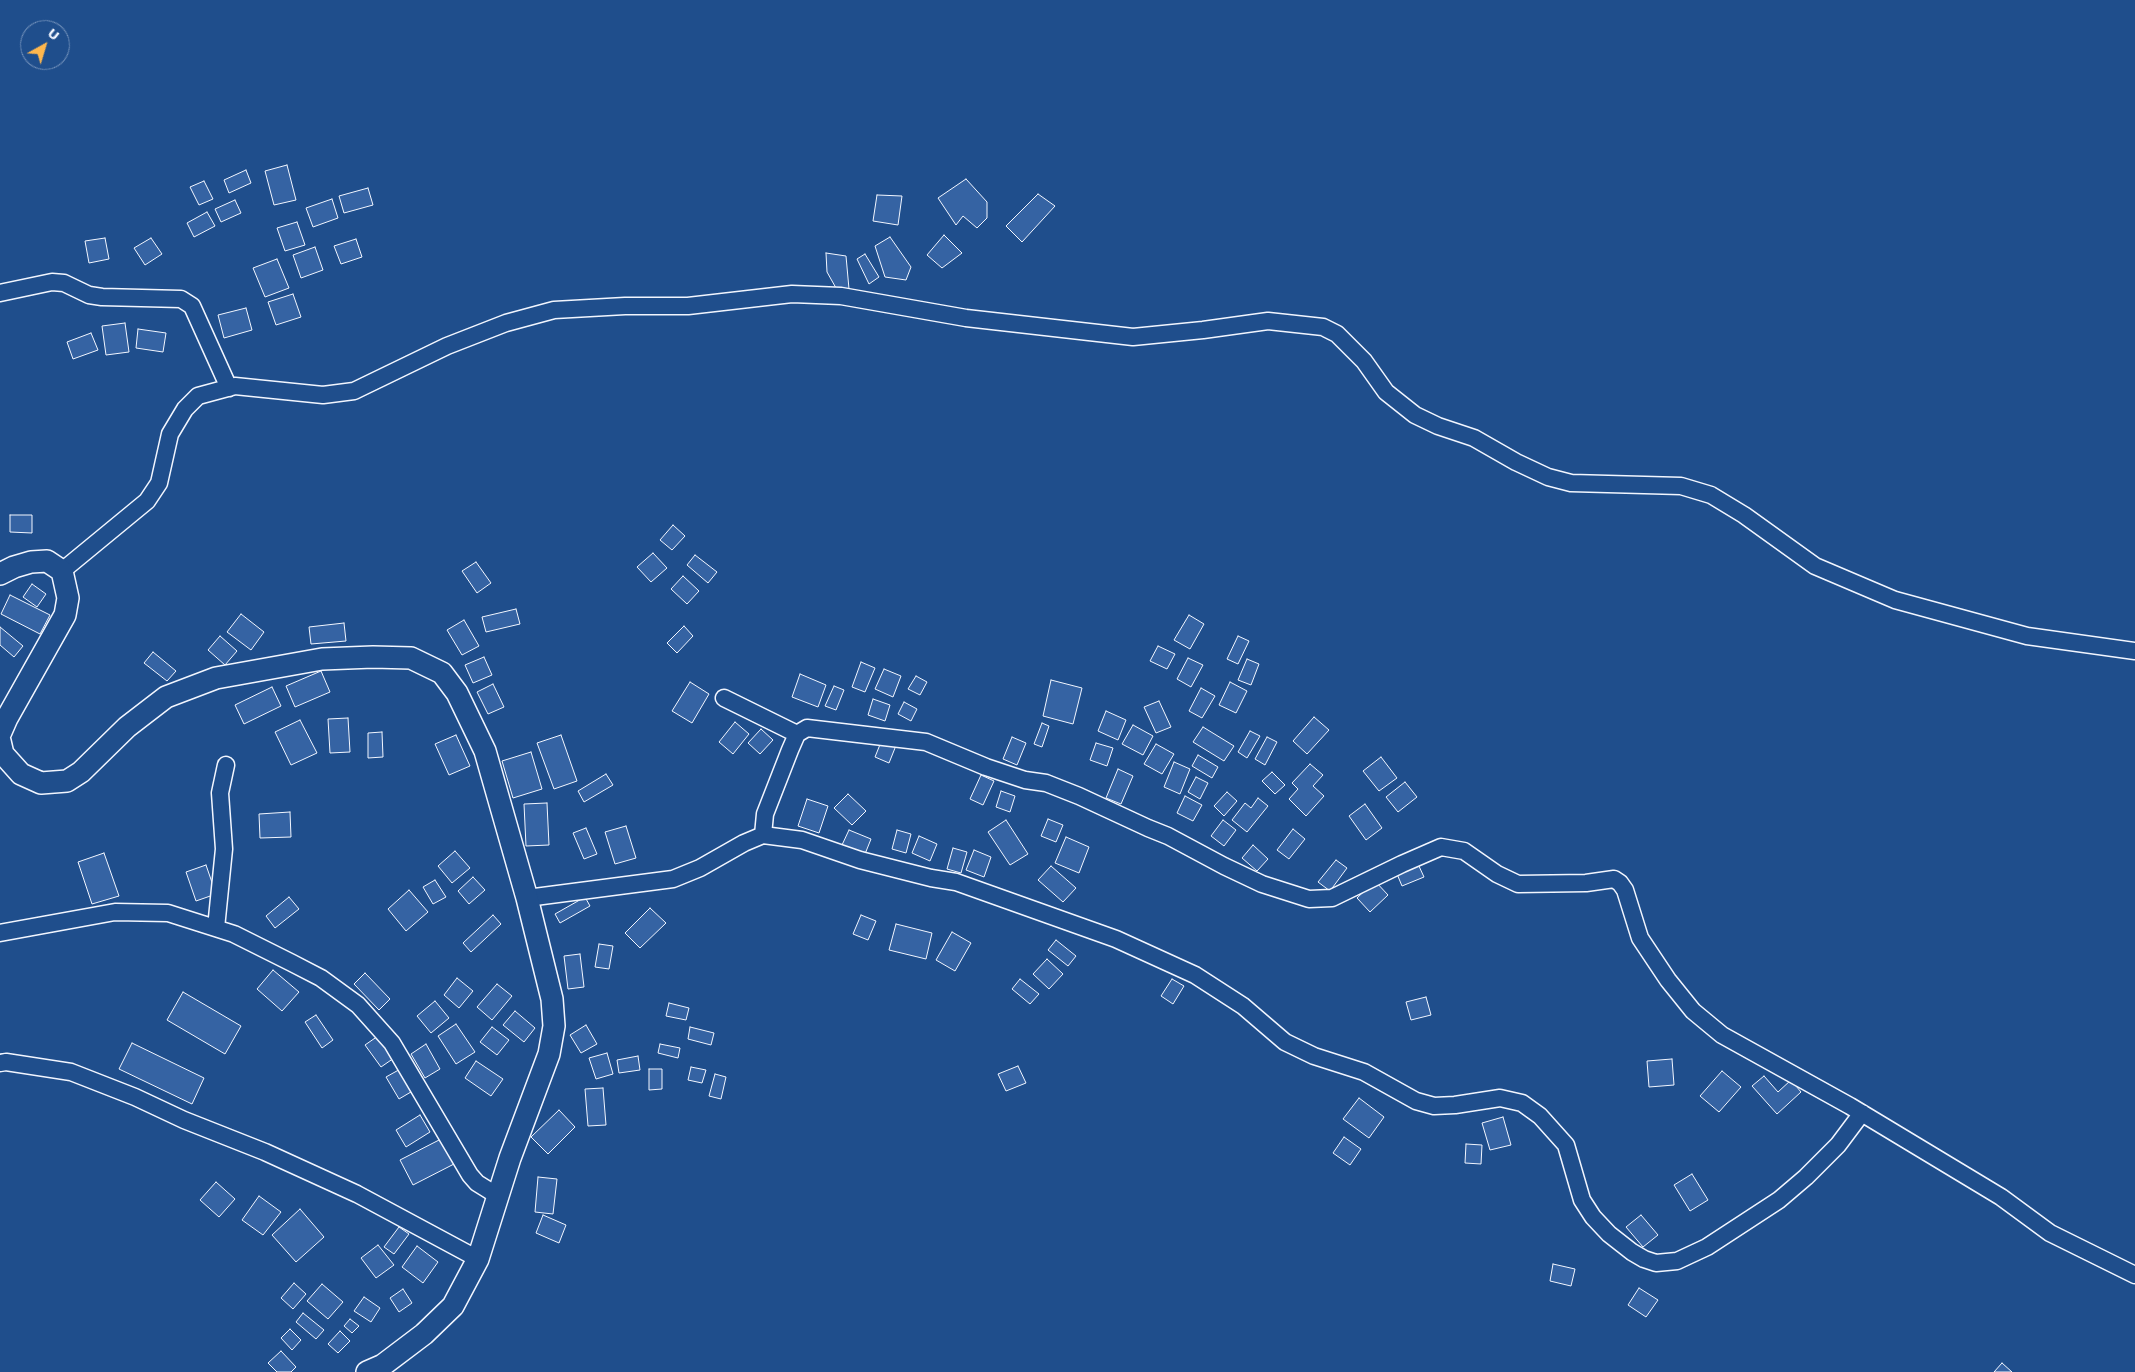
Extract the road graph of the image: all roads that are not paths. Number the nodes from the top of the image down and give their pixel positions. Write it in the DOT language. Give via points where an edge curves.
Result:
graph roads {
  1 [pos="0,293"];
  2 [pos="229,388"];
  3 [pos="62,571"];
  4 [pos="0,574"];
  5 [pos="2135,651"];
  6 [pos="724,698"];
  7 [pos="0,734"];
  8 [pos="797,734"];
  9 [pos="0,741"];
  10 [pos="226,765"];
  11 [pos="764,836"];
  12 [pos="527,898"];
  13 [pos="216,928"];
  14 [pos="0,933"];
  15 [pos="0,1063"];
  16 [pos="1862,1113"];
  17 [pos="498,1196"];
  18 [pos="478,1259"];
  19 [pos="2135,1275"];
  20 [pos="367,1372"];
  1 -- 2 [label="street" via="52,282 64,283 102,298 181,299 192,306"];
  2 -- 3 [label="street" via="198,396 185,409 170,434 159,483 147,501"];
  2 -- 5 [label="street" via="323,395 354,391 447,346 554,310 688,306 792,294 842,296 966,318 1133,337 1268,321 1323,327 1337,334 1364,361 1386,392 1415,415 1474,438 1548,477 1571,483 1680,486 1711,495 1744,514 1814,566 1895,600 2027,636"];
  3 -- 4 [label="street" via="47,561 14,567"];
  3 -- 7 [label="street" via="68,598 65,615"];
  6 -- 8 [label="street"];
  8 -- 11 [label="street" via="765,814"];
  8 -- 16 [label="street" via="808,728 926,742 986,767 1025,780 1046,783 1079,796 1168,836 1262,884 1309,899 1332,898 1441,848 1464,852 1518,884 1586,883 1614,879 1625,890 1640,938 1693,1011 1722,1035"];
  9 -- 12 [label="street" via="3,754 21,774 41,783 67,781 166,697 216,678 322,659 411,658 442,673 457,693 485,751"];
  10 -- 13 [label="street" via="220,794 224,849"];
  11 -- 12 [label="street" via="672,879"];
  11 -- 16 [label="street" via="802,840 860,860 956,882 1116,939 1195,975 1243,1006 1285,1042 1314,1056 1364,1072 1416,1101 1434,1106 1500,1098 1522,1102 1540,1116 1566,1145 1582,1200 1593,1217 1609,1234 1644,1260 1678,1260 1738,1228 1806,1177 1838,1145"];
  12 -- 17 [label="street" via="552,1000 554,1026 549,1054"];
  13 -- 14 [label="street" via="168,913 115,912"];
  13 -- 17 [label="street" via="321,978 358,1005 392,1044 470,1175"];
  15 -- 18 [label="street" via="71,1072 135,1097 358,1194"];
  16 -- 19 [label="street" via="2001,1197 2050,1233"];
  17 -- 18 [label="street"];
  18 -- 20 [label="street" via="452,1306 424,1334 383,1365"];
}
